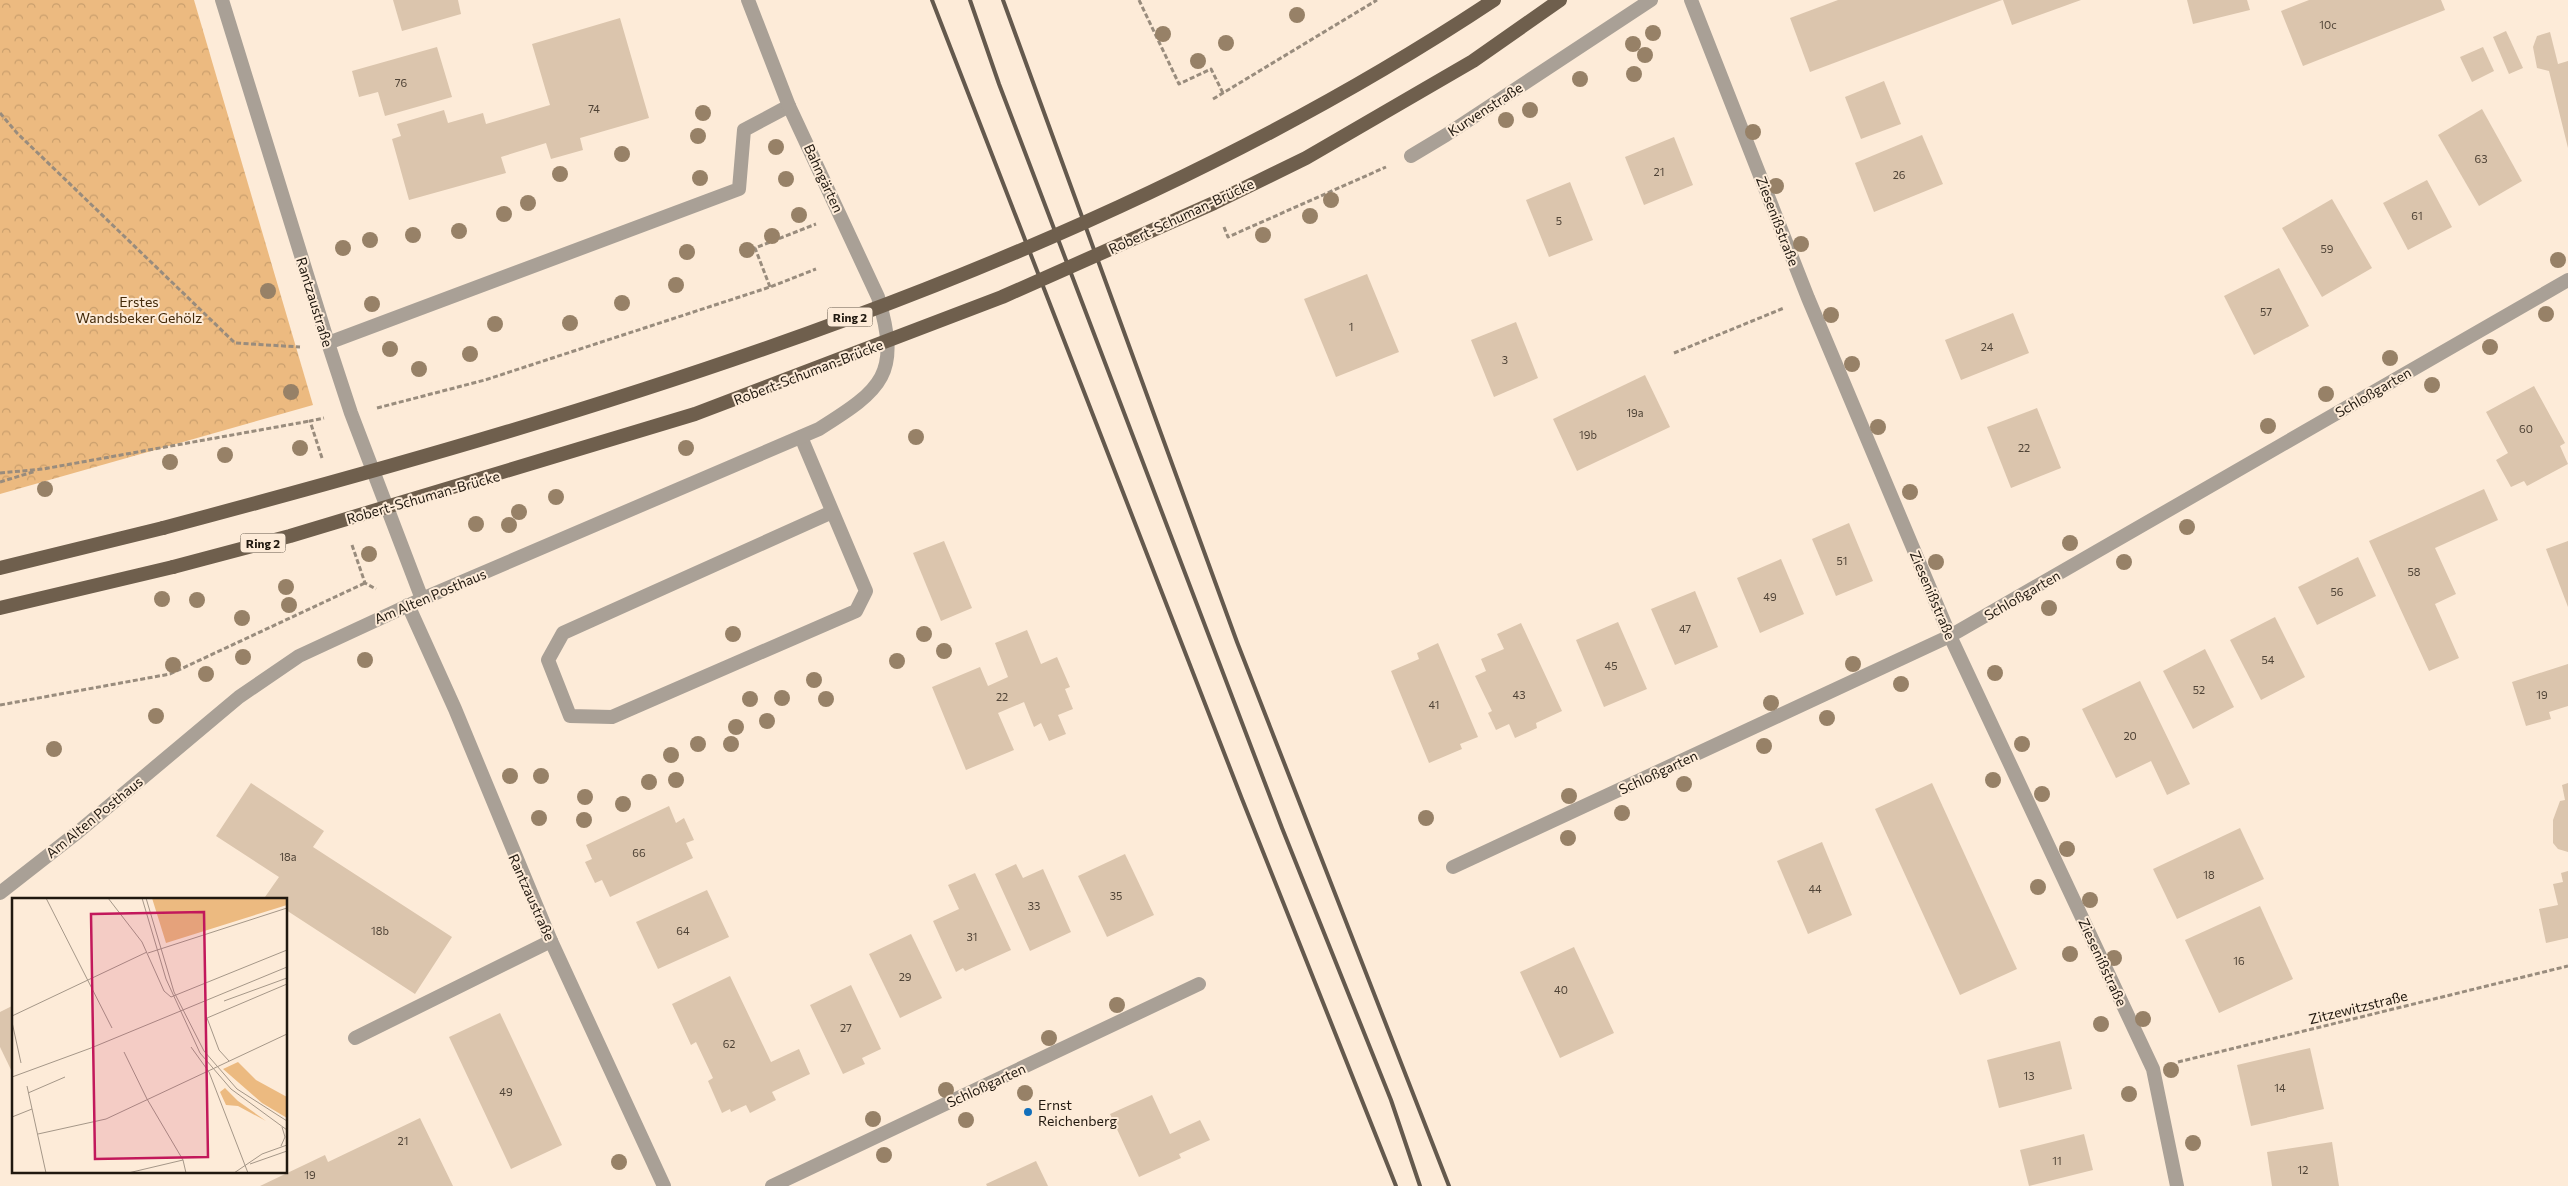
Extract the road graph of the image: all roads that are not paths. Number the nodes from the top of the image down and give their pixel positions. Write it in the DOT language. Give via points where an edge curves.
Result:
graph roads {
  1 [pos="222,0"];
  2 [pos="748,0"];
  3 [pos="1494,0"];
  4 [pos="1560,0"];
  5 [pos="1651,0"];
  6 [pos="1691,0"];
  7 [pos="790,106"];
  8 [pos="1411,156"];
  9 [pos="2568,280"];
  10 [pos="329,346"];
  11 [pos="888,358"];
  12 [pos="801,437"];
  13 [pos="832,512"];
  14 [pos="0,568"];
  15 [pos="422,598"];
  16 [pos="408,605"];
  17 [pos="0,608"];
  18 [pos="1950,636"];
  19 [pos="1454,867"];
  20 [pos="0,893"];
  21 [pos="551,941"];
  22 [pos="1199,984"];
  23 [pos="355,1038"];
  24 [pos="664,1186"];
  25 [pos="772,1186"];
  26 [pos="2177,1186"];
  1 -- 10 [label="street, Rantzaustraße"];
  2 -- 7 [label="street, Bahngärten"];
  3 -- 14 [label="main road, Ring 2, bridge" via="1382,70 1197,170 983,266 828,325 681,378 508,432 163,528"];
  4 -- 17 [label="main road, Robert-Schuman-Brücke / Ring 2, bridge" via="1473,62 1306,158 1214,203 1002,297 695,414 299,533"];
  5 -- 8 [label="street, Kurvenstraße"];
  6 -- 18 [label="street, Ziesenißstraße" via="1808,298"];
  7 -- 10 [label="street" via="744,130 738,189"];
  7 -- 11 [label="street, Bahngärten" via="878,297 886,326"];
  9 -- 18 [label="street, Schloßgarten"];
  10 -- 15 [label="street, Rantzaustraße" via="351,413"];
  11 -- 12 [label="street, Am Alten Posthaus" via="880,381 860,404"];
  12 -- 13 [label="street"];
  12 -- 15 [label="street, Am Alten Posthaus"];
  13 -- 13 [label="street" via="866,591 856,611 612,717 570,716 548,660 563,633"];
  15 -- 16 [label="street, Am Alten Posthaus"];
  16 -- 20 [label="street, Am Alten Posthaus" via="298,656"];
  16 -- 21 [label="street, Rantzaustraße" via="455,709"];
  18 -- 19 [label="street, Schloßgarten"];
  18 -- 26 [label="street, Ziesenißstraße" via="2153,1069"];
  21 -- 23 [label="street"];
  21 -- 24 [label="street, Rantzaustraße"];
  22 -- 25 [label="street, Schloßgarten"];
}
